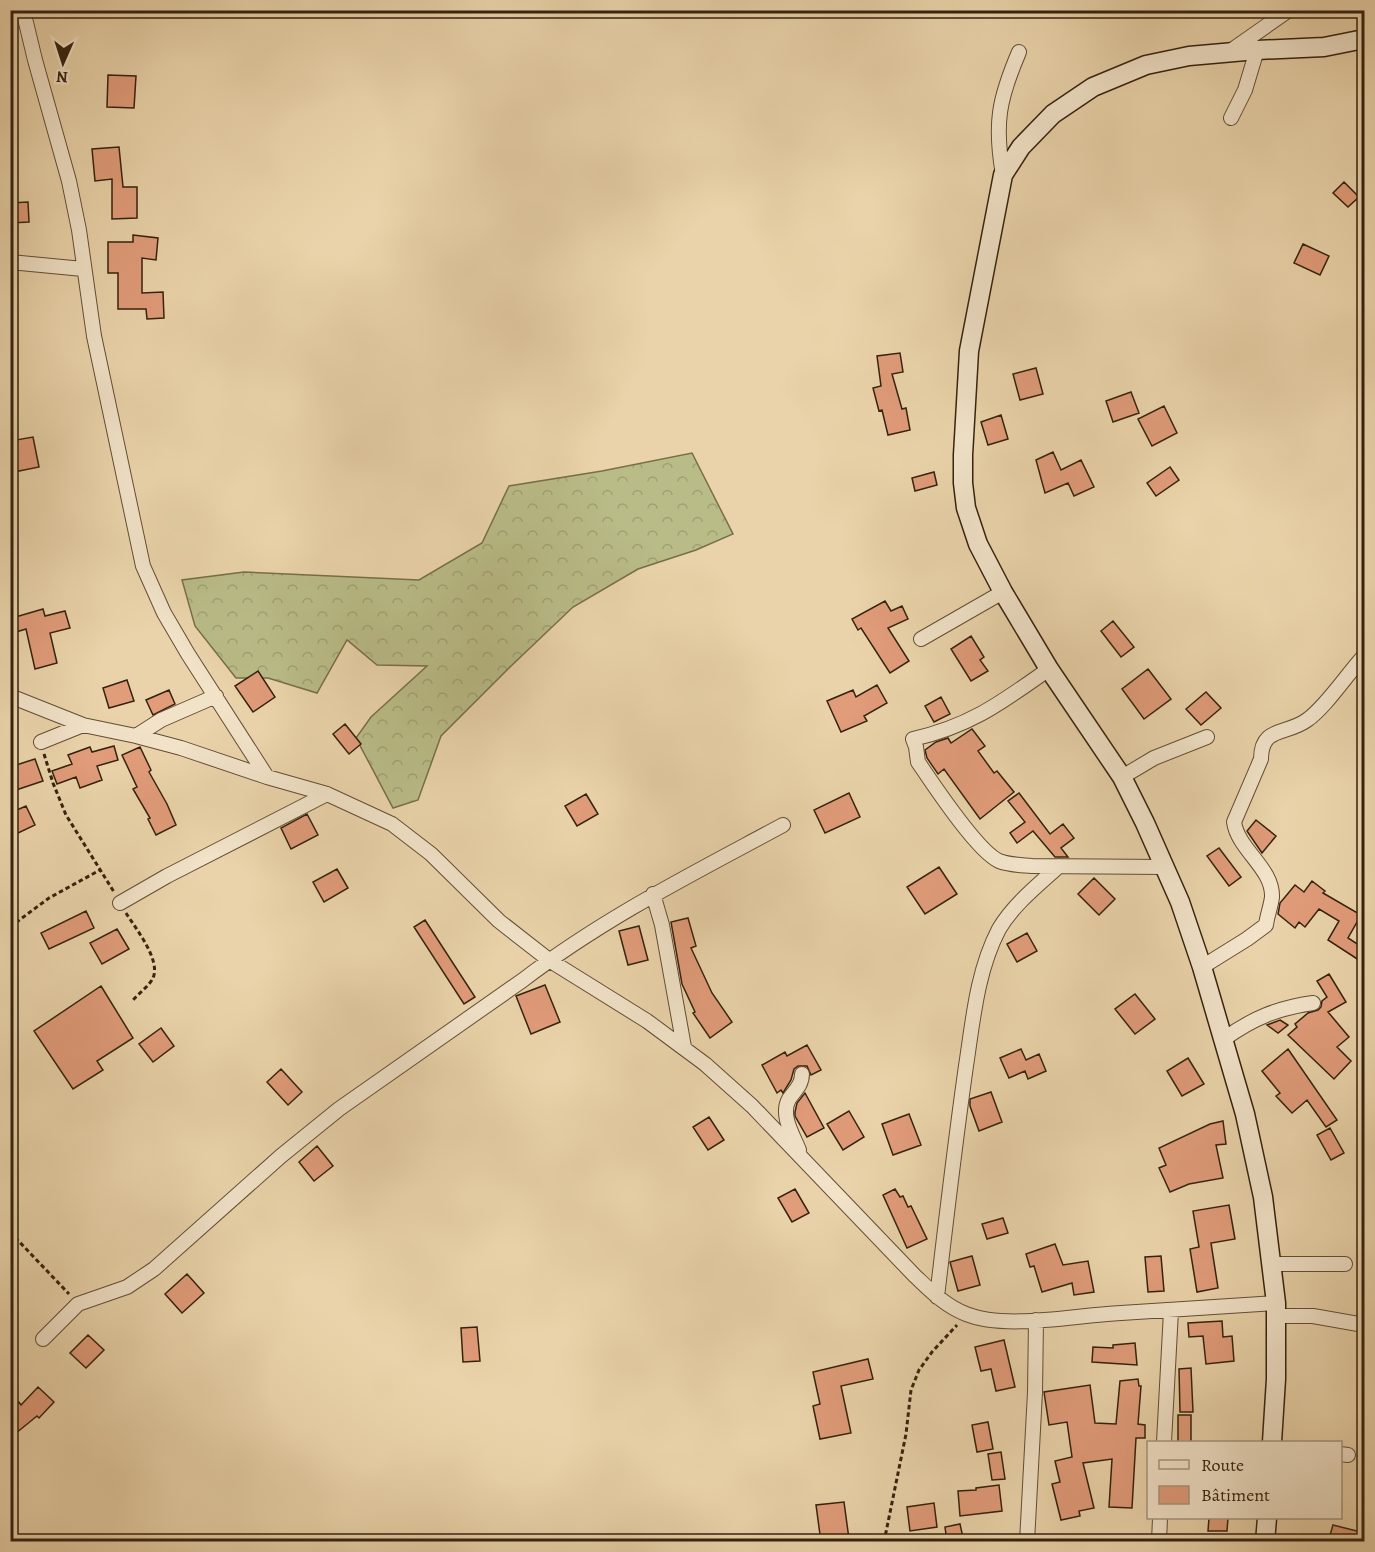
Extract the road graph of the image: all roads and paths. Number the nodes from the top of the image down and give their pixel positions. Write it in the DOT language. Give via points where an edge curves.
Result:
graph roads {
  1 [pos="23,10"];
  2 [pos="1289,10"];
  3 [pos="1365,39"];
  4 [pos="1257,50"];
  5 [pos="1019,52"];
  6 [pos="1227,53"];
  7 [pos="1231,118"];
  8 [pos="1003,175"];
  9 [pos="10,262"];
  10 [pos="83,269"];
  11 [pos="1003,592"];
  12 [pos="921,639"];
  13 [pos="1365,656"];
  14 [pos="1050,669"];
  15 [pos="10,696"];
  16 [pos="216,696"];
  17 [pos="83,725"];
  18 [pos="136,736"];
  19 [pos="1207,737"];
  20 [pos="41,742"];
  21 [pos="267,777"];
  22 [pos="1122,777"];
  23 [pos="327,794"];
  24 [pos="783,825"];
  25 [pos="1059,866"];
  26 [pos="1166,867"];
  27 [pos="100,870"];
  28 [pos="653,894"];
  29 [pos="120,903"];
  30 [pos="10,927"];
  31 [pos="549,960"];
  32 [pos="1202,967"];
  33 [pos="133,1000"];
  34 [pos="1314,1003"];
  35 [pos="1224,1039"];
  36 [pos="684,1047"];
  37 [pos="802,1074"];
  38 [pos="802,1158"];
  39 [pos="10,1232"];
  40 [pos="1271,1264"];
  41 [pos="1345,1264"];
  42 [pos="938,1297"];
  43 [pos="78,1304"];
  44 [pos="1276,1310"];
  45 [pos="1171,1311"];
  46 [pos="966,1314"];
  47 [pos="1036,1320"];
  48 [pos="1365,1325"];
  49 [pos="43,1340"];
  50 [pos="1164,1441"];
  51 [pos="1272,1441"];
  52 [pos="1160,1519"];
  53 [pos="1267,1519"];
  54 [pos="884,1542"];
  55 [pos="1027,1542"];
  56 [pos="1159,1542"];
  57 [pos="1265,1542"];
  1 -- 10 [label="street" via="69,181"];
  2 -- 6 [label="street"];
  3 -- 4 [label="main road" via="1324,47"];
  4 -- 6 [label="main road"];
  4 -- 7 [label="street" via="1245,90"];
  5 -- 8 [label="street" via="1000,106"];
  6 -- 8 [label="main road" via="1146,65 1093,87 1053,114 1021,147"];
  8 -- 11 [label="main road" via="969,351 963,455 966,508 978,544"];
  9 -- 10 [label="street"];
  10 -- 16 [label="street" via="108,410 143,566 164,613"];
  11 -- 12 [label="street"];
  11 -- 14 [label="main road"];
  13 -- 32 [label="street" via="1307,720 1267,737 1261,747 1261,759 1234,822 1235,833 1268,880 1272,896 1266,925"];
  14 -- 22 [label="main road"];
  14 -- 25 [label="street" via="986,713 957,727 913,739 918,762 991,856 1016,865"];
  15 -- 17 [label="street"];
  16 -- 18 [label="street" via="161,720"];
  16 -- 21 [label="street"];
  17 -- 18 [label="street"];
  17 -- 20 [label="street"];
  18 -- 21 [label="street"];
  19 -- 22 [label="street" via="1154,758"];
  20 -- 27 [label="path" via="66,814"];
  21 -- 23 [label="street"];
  22 -- 26 [label="main road"];
  23 -- 29 [label="street"];
  23 -- 31 [label="street" via="392,824"];
  24 -- 28 [label="street"];
  25 -- 26 [label="street"];
  25 -- 42 [label="street" via="1000,927 984,966 963,1091"];
  26 -- 32 [label="main road"];
  27 -- 29 [label="path"];
  27 -- 30 [label="path" via="49,898"];
  28 -- 31 [label="street"];
  28 -- 36 [label="street"];
  29 -- 33 [label="path" via="151,954 154,971 152,980"];
  31 -- 36 [label="street"];
  31 -- 43 [label="street" via="339,1109 154,1269 127,1287"];
  32 -- 35 [label="main road"];
  34 -- 35 [label="street" via="1263,1016"];
  35 -- 40 [label="main road" via="1248,1124"];
  36 -- 38 [label="street" via="752,1106"];
  37 -- 38 [label="street" via="801,1084 788,1101 786,1118"];
  38 -- 42 [label="street"];
  39 -- 43 [label="path"];
  40 -- 41 [label="street"];
  40 -- 44 [label="main road"];
  42 -- 46 [label="street"];
  43 -- 49 [label="street"];
  44 -- 45 [label="street"];
  44 -- 48 [label="street"];
  44 -- 51 [label="main road"];
  45 -- 47 [label="street"];
  45 -- 50 [label="street"];
  46 -- 47 [label="street" via="983,1319"];
  46 -- 54 [label="path" via="918,1370"];
  47 -- 55 [label="street"];
  52 -- 56 [label="street"];
  53 -- 57 [label="main road"];
}
